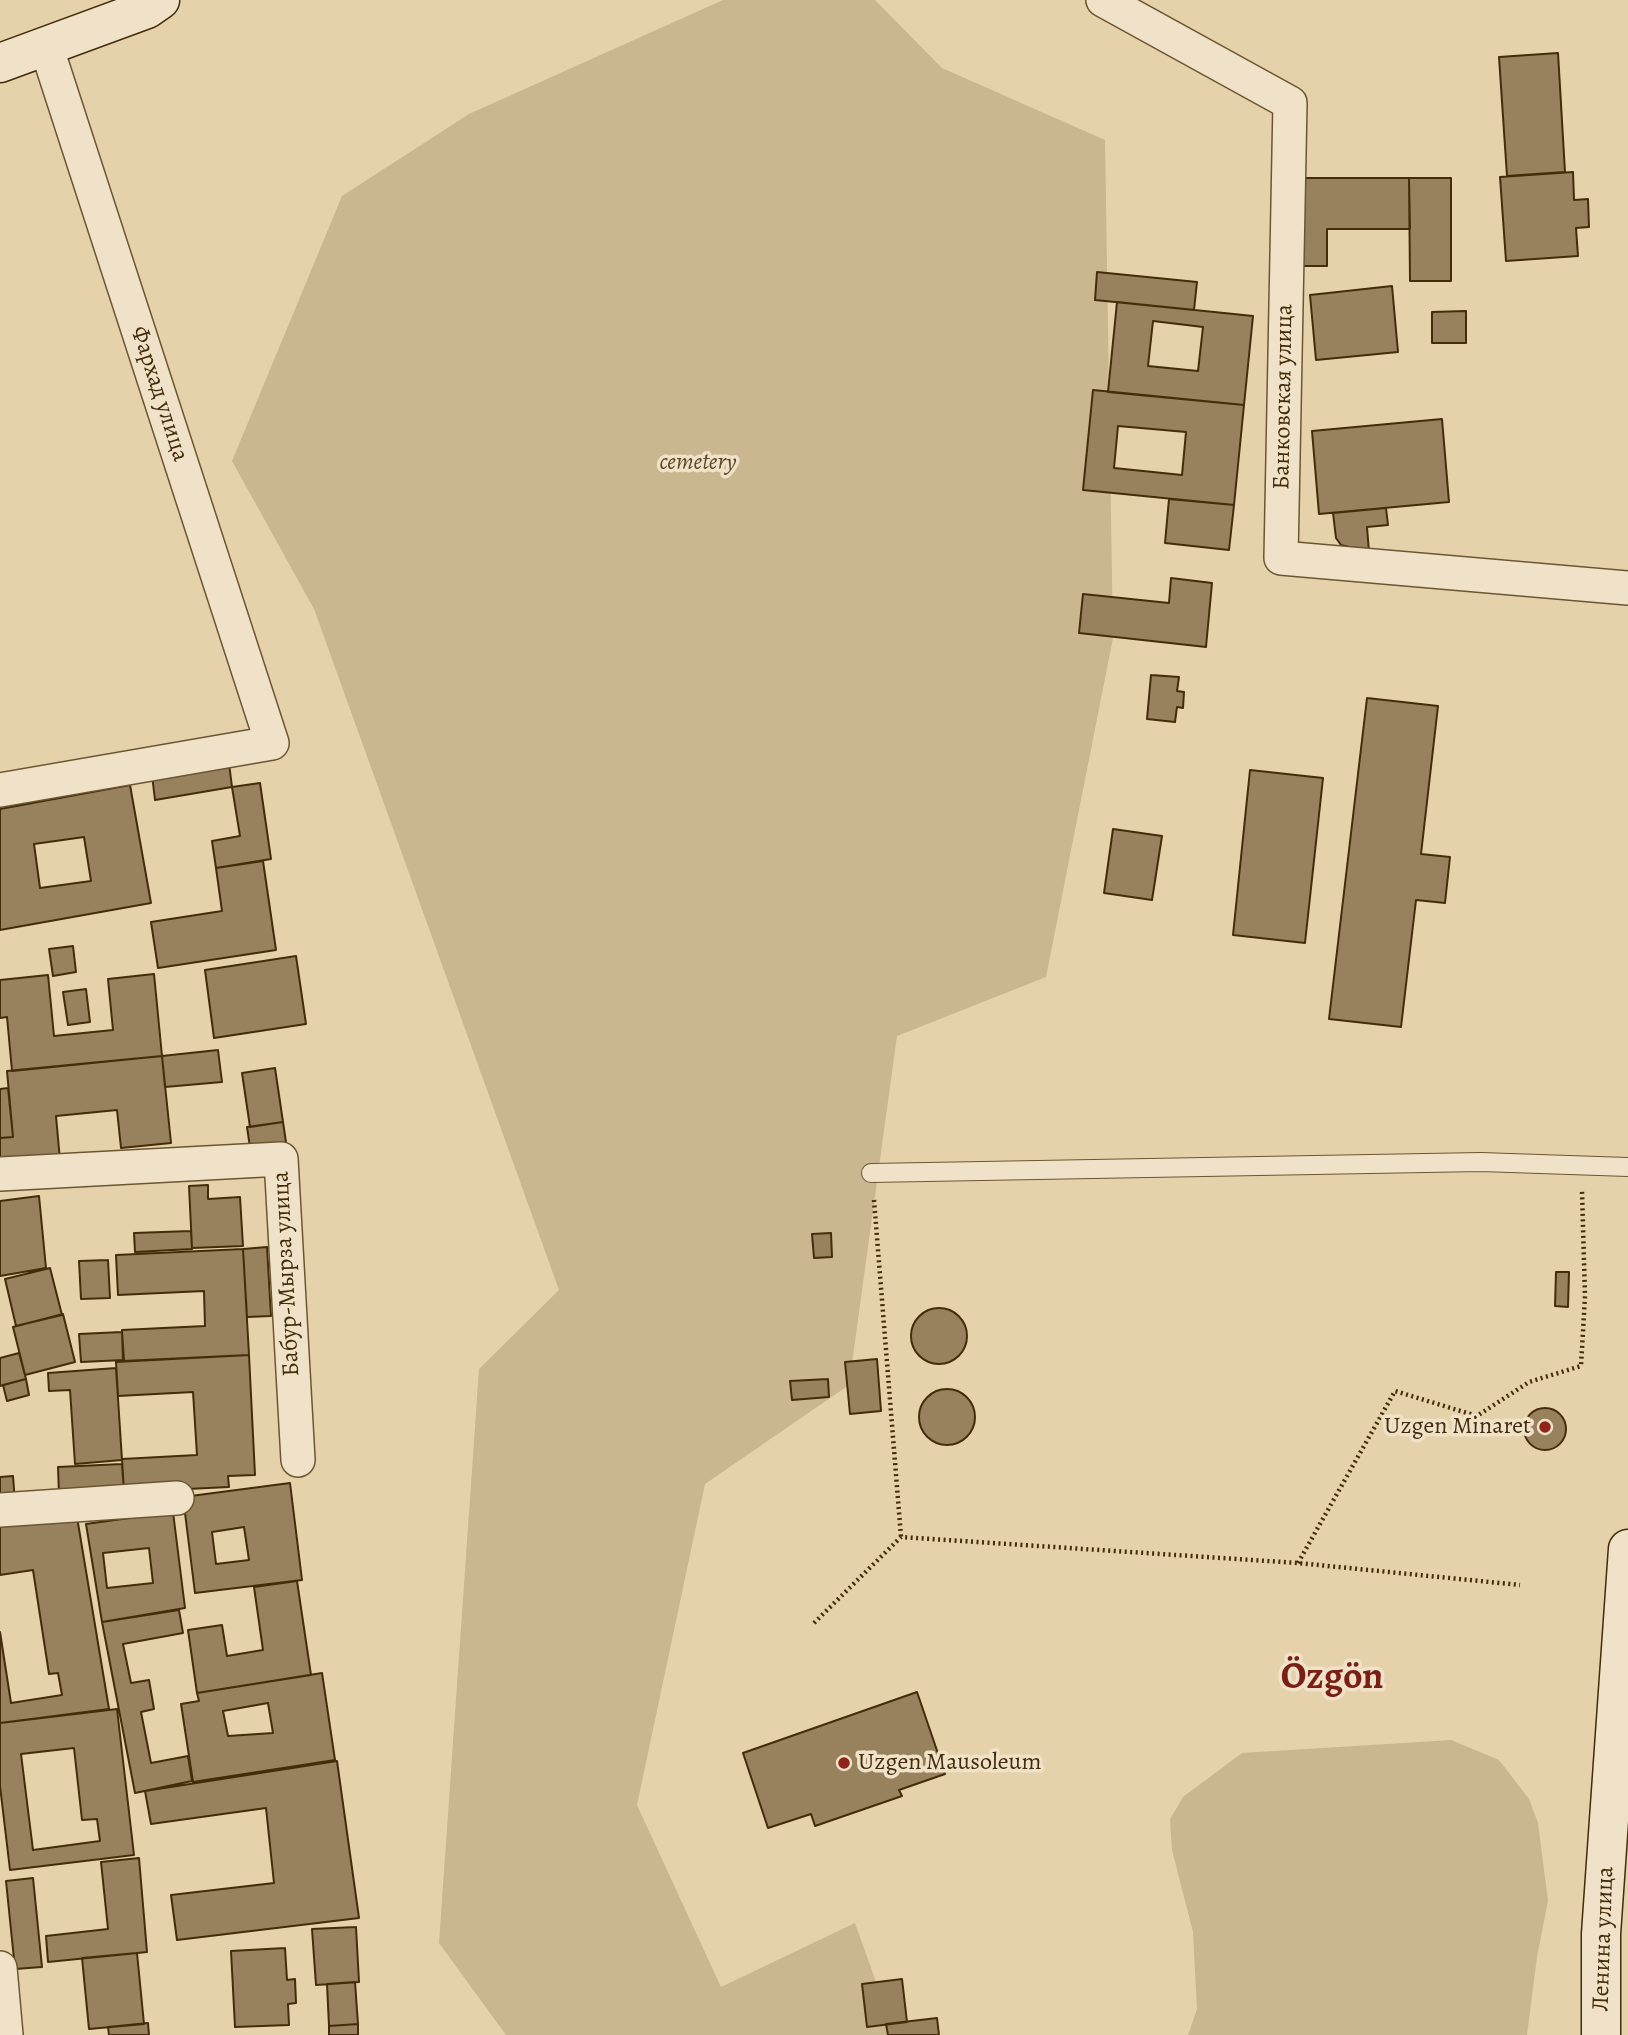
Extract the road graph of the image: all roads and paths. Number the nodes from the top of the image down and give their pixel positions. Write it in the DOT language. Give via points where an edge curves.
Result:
graph roads {
  1 [pos="160,0"];
  2 [pos="1103,0"];
  3 [pos="46,46"];
  4 [pos="0,63"];
  5 [pos="1628,588"];
  6 [pos="0,790"];
  7 [pos="1582,1165"];
  8 [pos="1628,1167"];
  9 [pos="871,1173"];
  10 [pos="0,1174"];
  11 [pos="298,1460"];
  12 [pos="177,1498"];
  13 [pos="0,1510"];
  14 [pos="901,1537"];
  15 [pos="1628,1549"];
  16 [pos="1298,1563"];
  17 [pos="1520,1585"];
  18 [pos="814,1623"];
  19 [pos="0,1968"];
  20 [pos="6,2035"];
  21 [pos="1601,2035"];
  1 -- 3 [label="main road"];
  2 -- 5 [label="street, Банковская улица" via="1290,103 1281,558"];
  3 -- 4 [label="main road"];
  3 -- 6 [label="street, Фархад улица" via="272,743"];
  7 -- 8 [label="lane"];
  7 -- 9 [label="lane" via="1481,1162"];
  7 -- 16 [label="path" via="1585,1296 1581,1366 1529,1382 1477,1416 1395,1391"];
  9 -- 14 [label="path"];
  10 -- 11 [label="street, Бабур-Мырза улица" via="281,1159"];
  12 -- 13 [label="street"];
  14 -- 16 [label="path"];
  14 -- 18 [label="path"];
  15 -- 21 [label="main road, Ленина улица" via="1601,1934"];
  16 -- 17 [label="path"];
  19 -- 20 [label="street"];
}
